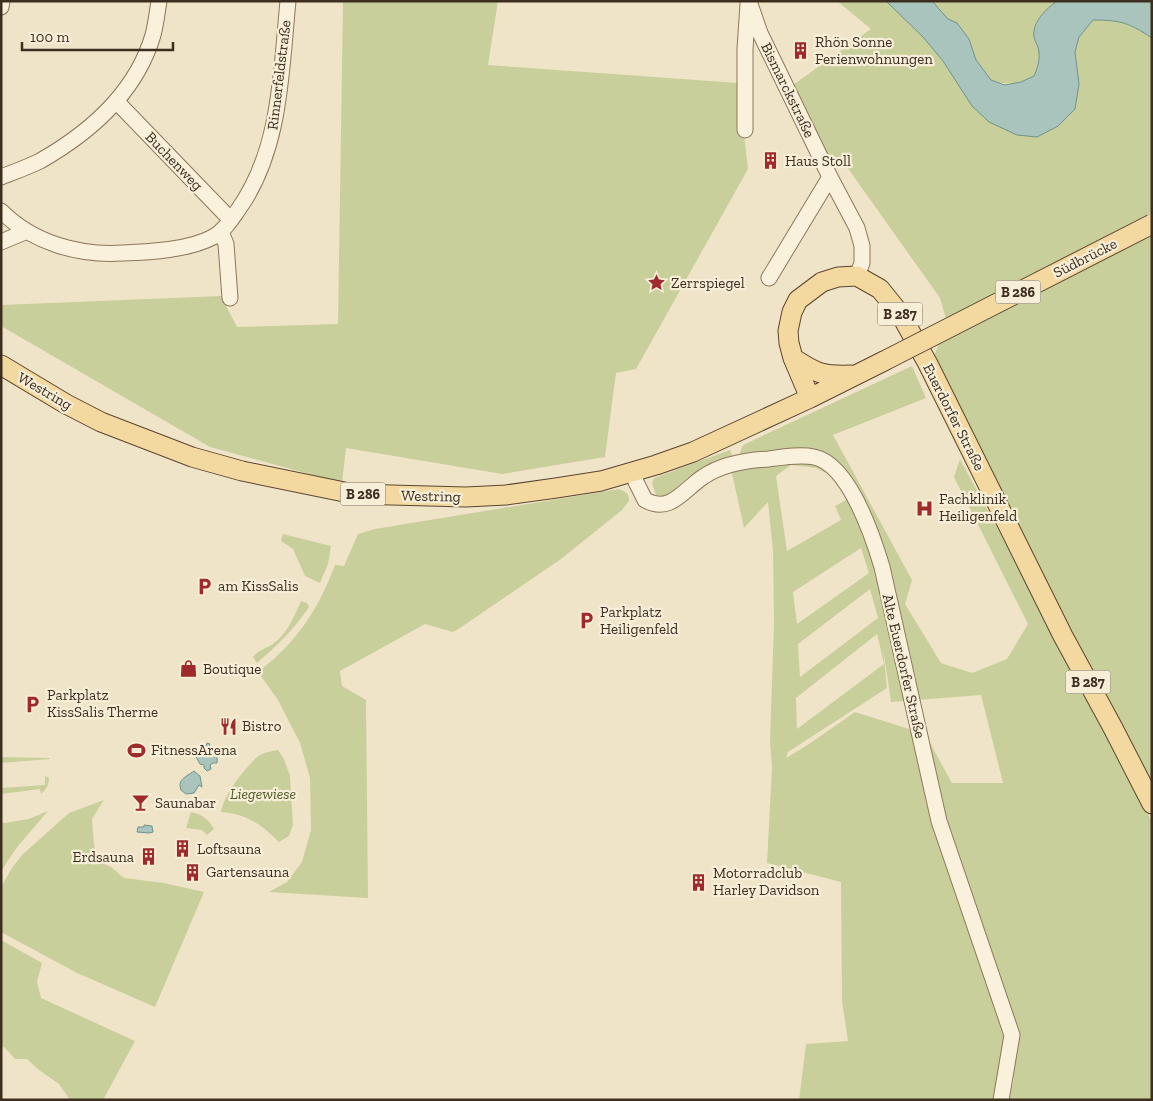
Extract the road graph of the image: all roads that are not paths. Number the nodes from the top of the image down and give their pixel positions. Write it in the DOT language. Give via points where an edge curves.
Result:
graph roads {
  1 [pos="2,1"];
  2 [pos="159,1"];
  3 [pos="288,1"];
  4 [pos="749,1"];
  5 [pos="1,7"];
  6 [pos="117,102"];
  7 [pos="746,130"];
  8 [pos="1,177"];
  9 [pos="830,177"];
  10 [pos="1,211"];
  11 [pos="1152,224"];
  12 [pos="226,226"];
  13 [pos="25,232"];
  14 [pos="1,242"];
  15 [pos="857,276"];
  16 [pos="769,278"];
  17 [pos="230,298"];
  18 [pos="793,358"];
  19 [pos="1,364"];
  20 [pos="855,375"];
  21 [pos="810,398"];
  22 [pos="634,471"];
  23 [pos="1152,804"];
  24 [pos="1001,1100"];
  1 -- 5 [label="street"];
  2 -- 6 [label="street" via="148,48 134,78"];
  3 -- 12 [label="street, Rinnerfeldstraße" via="278,100 270,141 248,196"];
  4 -- 7 [label="street, Bismarckstraße"];
  4 -- 9 [label="street, Bismarckstraße" via="760,32"];
  6 -- 8 [label="street" via="81,134 39,161"];
  6 -- 12 [label="street, Buchenweg"];
  9 -- 15 [label="street, Bismarckstraße" via="860,236 862,263"];
  9 -- 16 [label="street"];
  10 -- 13 [label="street, Rinnerfeldstraße"];
  11 -- 20 [label="main road, Südbrücke / B 286, bridge"];
  12 -- 13 [label="street, Rinnerfeldstraße" via="202,242 110,254 66,248"];
  12 -- 17 [label="street"];
  13 -- 14 [label="street"];
  15 -- 18 [label="main road" via="822,282 798,300 788,331"];
  15 -- 23 [label="main road, Euerdorfer Straße / B 287" via="880,289 901,315"];
  18 -- 20 [label="main road" via="820,374"];
  18 -- 21 [label="main road"];
  19 -- 22 [label="main road, Westring / B 286" via="101,422 192,457 242,471 354,494 506,495 601,480"];
  20 -- 21 [label="main road, B 286"];
  21 -- 22 [label="main road, Westring / B 286" via="692,452"];
  22 -- 24 [label="street, Alte Euerdorfer Straße" via="645,500 658,506 673,501 704,476 747,460 815,457 837,472 849,489 874,540 940,821 1012,1035"];
}
